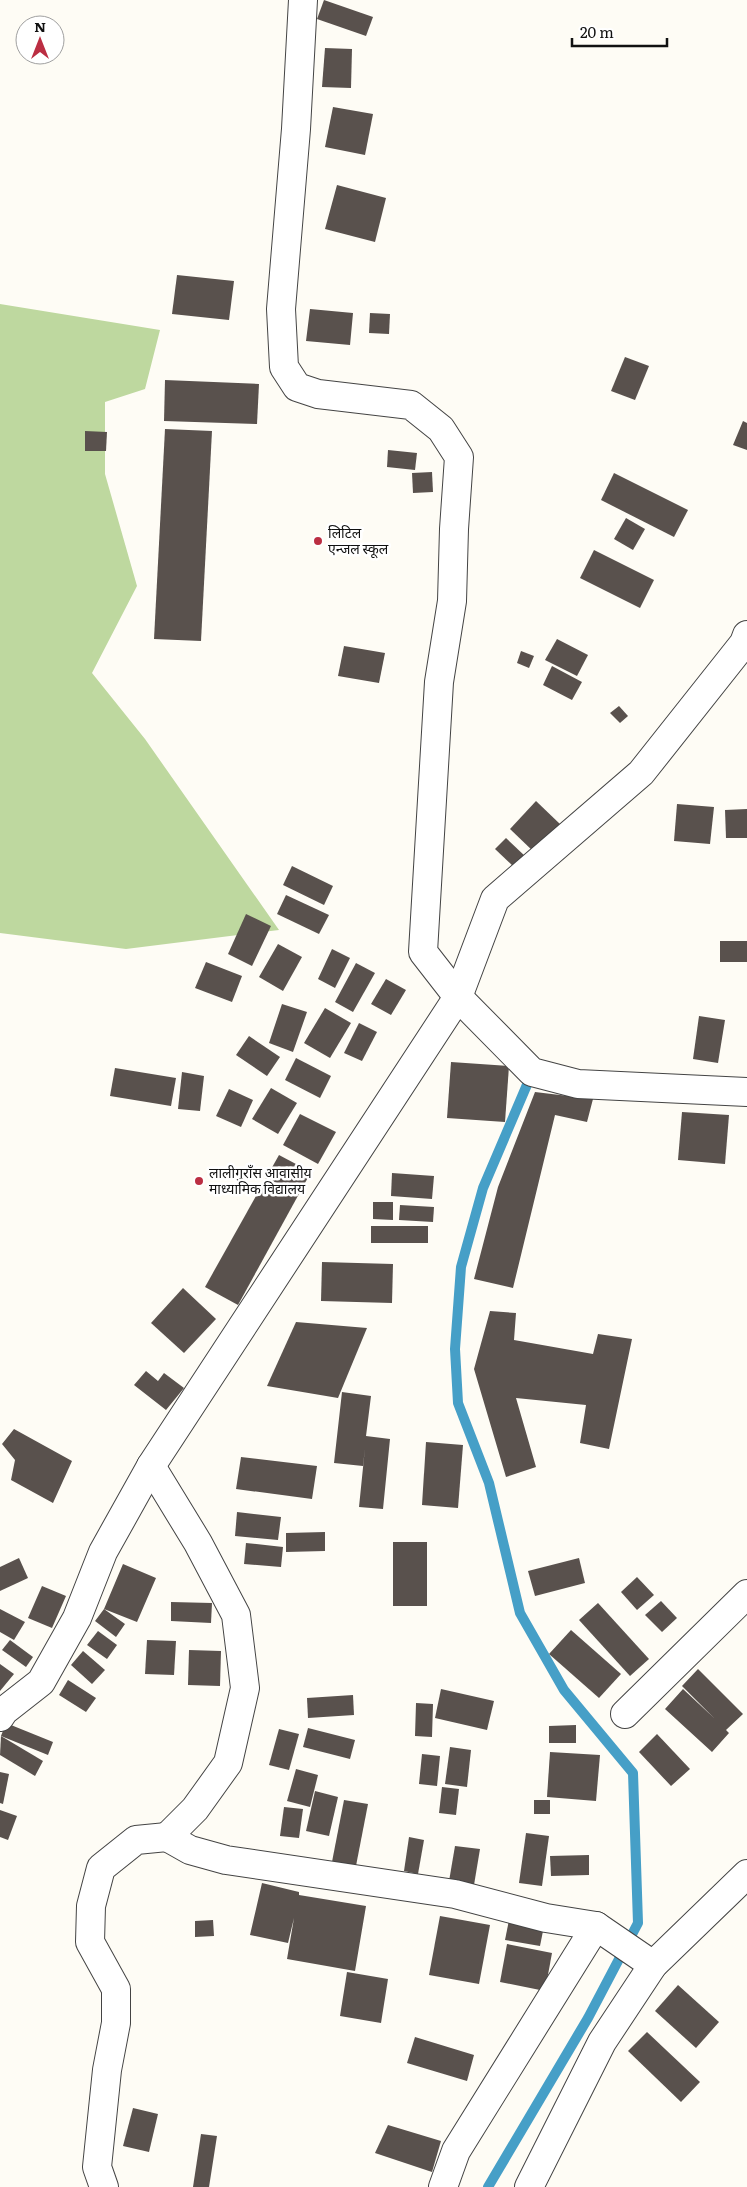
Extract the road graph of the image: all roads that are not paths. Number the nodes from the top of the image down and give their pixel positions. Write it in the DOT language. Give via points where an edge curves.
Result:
graph roads {
  1 [pos="303,0"];
  2 [pos="747,635"];
  3 [pos="458,997"];
  4 [pos="747,1092"];
  5 [pos="151,1466"];
  6 [pos="747,1594"];
  7 [pos="625,1714"];
  8 [pos="0,1717"];
  9 [pos="167,1837"];
  10 [pos="747,1874"];
  11 [pos="596,1926"];
  12 [pos="653,1964"];
  13 [pos="104,2187"];
  14 [pos="443,2187"];
  15 [pos="529,2187"];
  1 -- 3 [label="street" via="281,309 284,367 297,387 318,394 411,405 442,430 459,457 452,601 439,682 423,952"];
  2 -- 3 [label="street" via="641,773 495,899"];
  3 -- 4 [label="street" via="532,1072 578,1084"];
  3 -- 5 [label="street"];
  5 -- 8 [label="street" via="103,1552 77,1618 41,1682"];
  5 -- 9 [label="street" via="236,1614 245,1688 228,1763 194,1809"];
  6 -- 7 [label="street"];
  9 -- 11 [label="street" via="190,1850 226,1860 455,1894 546,1918"];
  9 -- 13 [label="street" via="136,1840 101,1868 91,1906 90,1942 116,1989 116,2023 107,2070 97,2167"];
  10 -- 12 [label="street"];
  11 -- 12 [label="street"];
  11 -- 14 [label="street" via="456,2151"];
  12 -- 15 [label="street" via="602,2042"];
}
